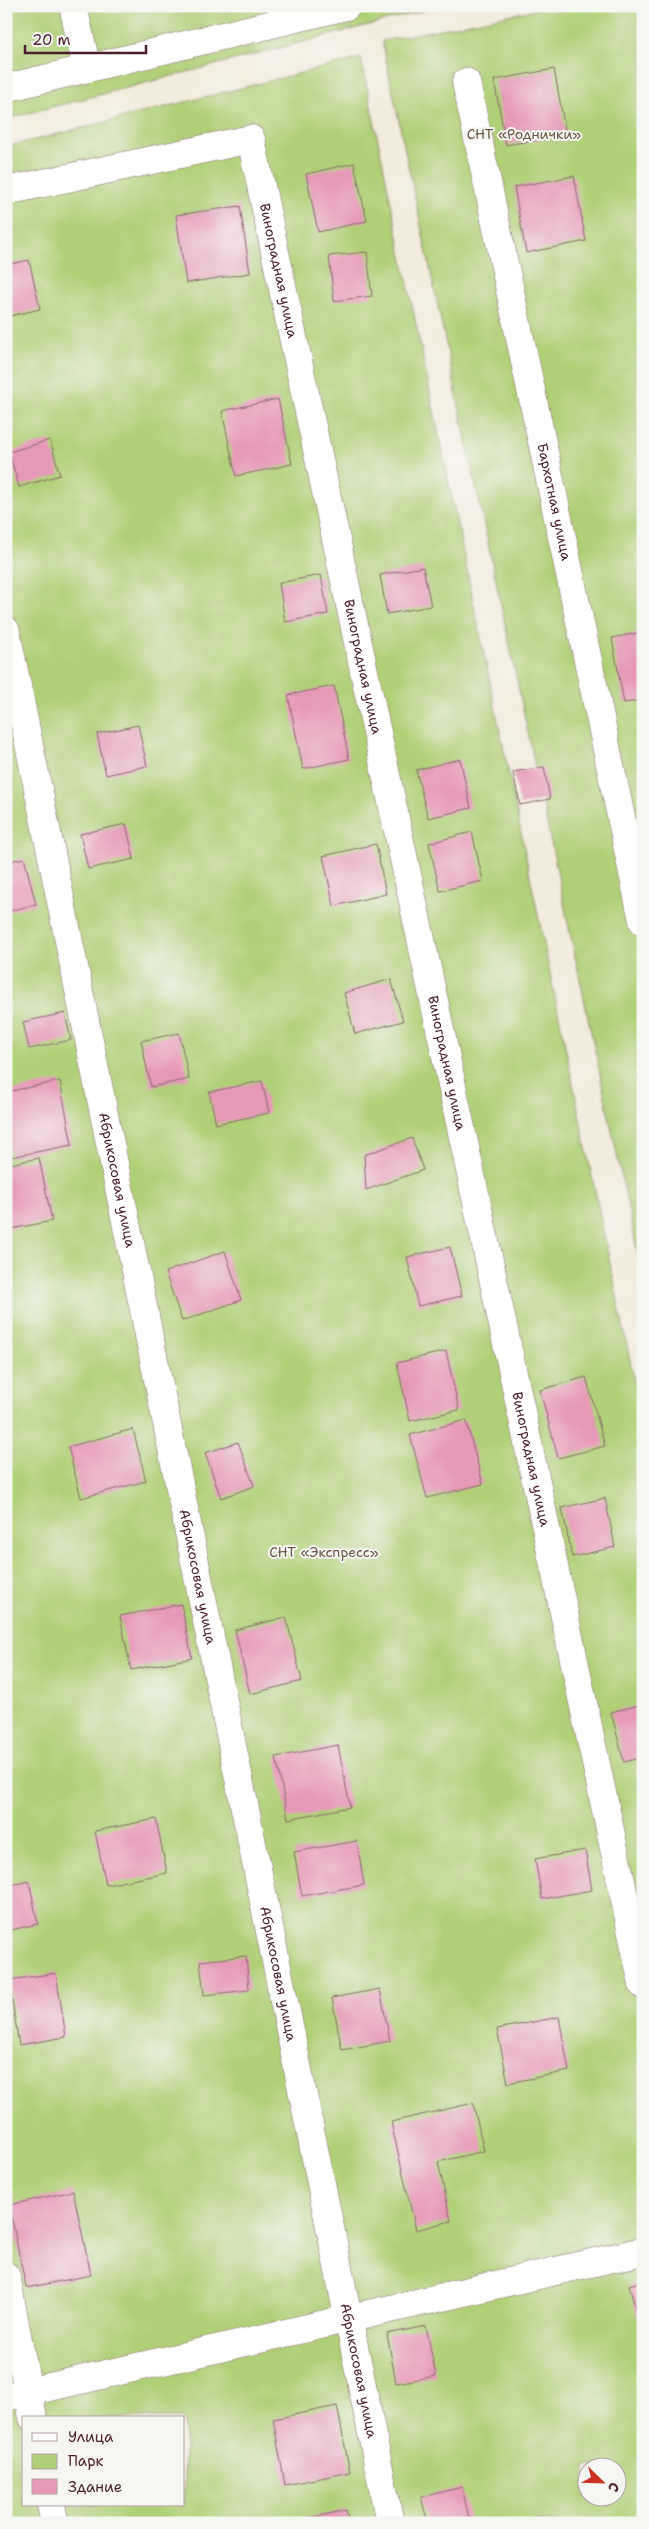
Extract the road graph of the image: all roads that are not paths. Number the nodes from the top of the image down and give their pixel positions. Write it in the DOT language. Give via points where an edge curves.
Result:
graph roads {
  1 [pos="73,6"];
  2 [pos="347,6"];
  3 [pos="87,68"];
  4 [pos="466,82"];
  5 [pos="6,88"];
  6 [pos="6,191"];
  7 [pos="6,630"];
  8 [pos="643,922"];
  9 [pos="643,1985"];
  10 [pos="643,2251"];
  11 [pos="6,2276"];
  12 [pos="347,2320"];
  13 [pos="22,2402"];
  14 [pos="51,2506"];
  15 [pos="55,2523"];
  16 [pos="390,2523"];
  1 -- 3 [label="street"];
  2 -- 3 [label="street"];
  3 -- 5 [label="street"];
  4 -- 8 [label="street, Бархотная улица"];
  6 -- 9 [label="street, Виноградная улица" via="251,139"];
  7 -- 12 [label="street, Абрикосовая улица"];
  10 -- 12 [label="street"];
  11 -- 13 [label="street"];
  12 -- 13 [label="street"];
  12 -- 16 [label="street, Абрикосовая улица"];
  14 -- 15 [label="street"];
}
